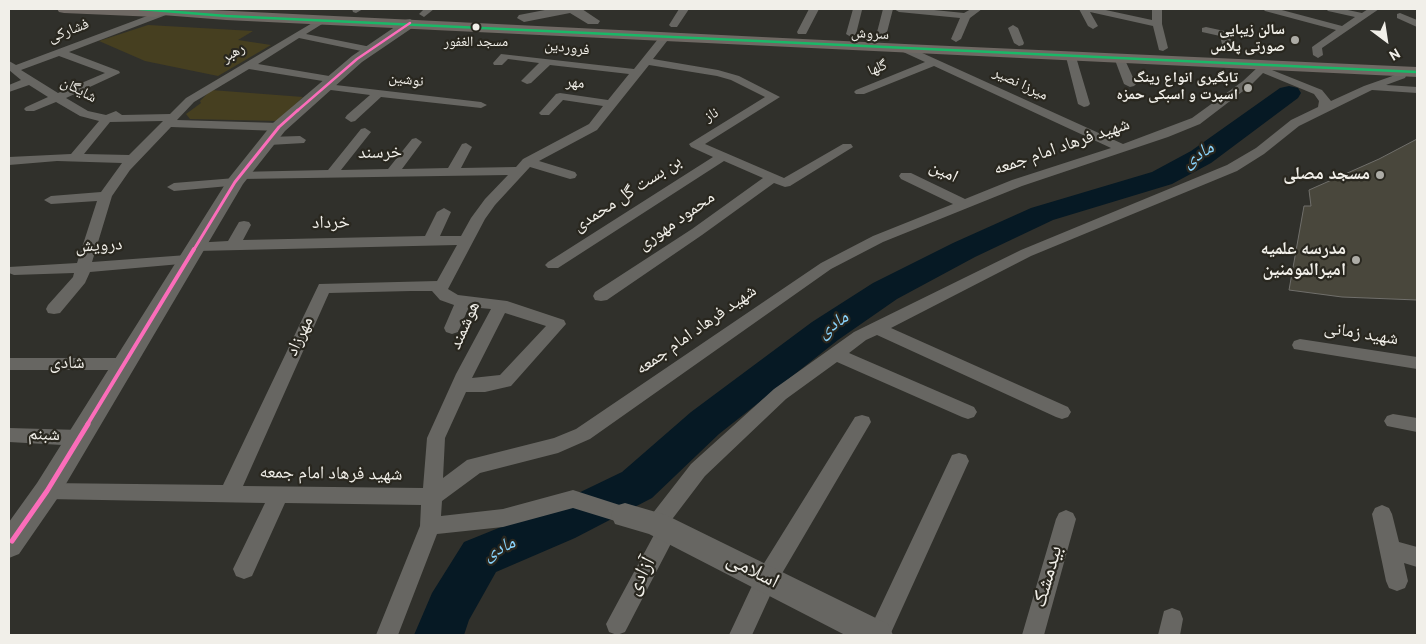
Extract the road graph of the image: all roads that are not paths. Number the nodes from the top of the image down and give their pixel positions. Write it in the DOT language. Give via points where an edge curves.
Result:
graph roads {
  1 [pos="64,9"];
  2 [pos="140,9"];
  3 [pos="357,9"];
  4 [pos="568,9"];
  5 [pos="573,9"];
  6 [pos="684,9"];
  7 [pos="814,9"];
  8 [pos="888,9"];
  9 [pos="899,9"];
  10 [pos="977,9"];
  11 [pos="1084,9"];
  12 [pos="1088,9"];
  13 [pos="1157,9"];
  14 [pos="1268,9"];
  15 [pos="1331,9"];
  16 [pos="1374,9"];
  17 [pos="857,10"];
  18 [pos="163,14"];
  19 [pos="323,14"];
  20 [pos="421,15"];
  21 [pos="226,16"];
  22 [pos="966,16"];
  23 [pos="1362,16"];
  24 [pos="1400,16"];
  25 [pos="524,18"];
  26 [pos="593,21"];
  27 [pos="1157,24"];
  28 [pos="1417,24"];
  29 [pos="1093,26"];
  30 [pos="1343,29"];
  31 [pos="1206,30"];
  32 [pos="670,31"];
  33 [pos="802,32"];
  34 [pos="851,34"];
  35 [pos="297,35"];
  36 [pos="881,36"];
  37 [pos="956,39"];
  38 [pos="1163,48"];
  39 [pos="905,49"];
  40 [pos="1039,49"];
  41 [pos="371,50"];
  42 [pos="1228,50"];
  43 [pos="59,52"];
  44 [pos="1318,54"];
  45 [pos="1071,57"];
  46 [pos="1417,58"];
  47 [pos="1120,60"];
  48 [pos="547,62"];
  49 [pos="934,62"];
  50 [pos="498,64"];
  51 [pos="246,65"];
  52 [pos="1417,65"];
  53 [pos="11,66"];
  54 [pos="641,67"];
  55 [pos="1262,69"];
  56 [pos="291,70"];
  57 [pos="1412,75"];
  58 [pos="277,80"];
  59 [pos="30,81"];
  60 [pos="527,81"];
  61 [pos="331,83"];
  62 [pos="1130,84"];
  63 [pos="1368,88"];
  64 [pos="9,89"];
  65 [pos="1417,90"];
  66 [pos="860,92"];
  67 [pos="379,93"];
  68 [pos="57,97"];
  69 [pos="610,104"];
  70 [pos="1084,104"];
  71 [pos="481,106"];
  72 [pos="1324,108"];
  73 [pos="30,109"];
  74 [pos="130,109"];
  75 [pos="545,113"];
  76 [pos="351,118"];
  77 [pos="107,119"];
  78 [pos="170,120"];
  79 [pos="365,132"];
  80 [pos="274,134"];
  81 [pos="300,140"];
  82 [pos="416,142"];
  83 [pos="847,147"];
  84 [pos="466,148"];
  85 [pos="1122,148"];
  86 [pos="723,156"];
  87 [pos="74,157"];
  88 [pos="133,159"];
  89 [pos="9,161"];
  90 [pos="524,166"];
  91 [pos="452,172"];
  92 [pos="392,173"];
  93 [pos="331,174"];
  94 [pos="570,175"];
  95 [pos="906,176"];
  96 [pos="238,178"];
  97 [pos="772,178"];
  98 [pos="174,187"];
  99 [pos="104,196"];
  100 [pos="51,200"];
  101 [pos="964,204"];
  102 [pos="444,212"];
  103 [pos="244,225"];
  104 [pos="431,240"];
  105 [pos="467,240"];
  106 [pos="233,245"];
  107 [pos="192,253"];
  108 [pos="553,265"];
  109 [pos="84,268"];
  110 [pos="14,270"];
  111 [pos="440,290"];
  112 [pos="602,296"];
  113 [pos="463,301"];
  114 [pos="501,305"];
  115 [pos="54,308"];
  116 [pos="452,328"];
  117 [pos="878,328"];
  118 [pos="1300,346"];
  119 [pos="835,354"];
  120 [pos="9,364"];
  121 [pos="125,364"];
  122 [pos="1417,364"];
  123 [pos="460,385"];
  124 [pos="968,412"];
  125 [pos="1062,412"];
  126 [pos="1393,421"];
  127 [pos="862,422"];
  128 [pos="1417,425"];
  129 [pos="9,435"];
  130 [pos="80,438"];
  131 [pos="959,461"];
  132 [pos="47,491"];
  133 [pos="229,494"];
  134 [pos="279,494"];
  135 [pos="432,497"];
  136 [pos="1382,514"];
  137 [pos="625,515"];
  138 [pos="1066,520"];
  139 [pos="430,526"];
  140 [pos="662,527"];
  141 [pos="9,545"];
  142 [pos="1392,550"];
  143 [pos="1417,557"];
  144 [pos="244,569"];
  145 [pos="766,580"];
  146 [pos="1398,581"];
  147 [pos="617,624"];
  148 [pos="387,635"];
  149 [pos="740,635"];
  150 [pos="877,635"];
  151 [pos="1033,635"];
  1 -- 18 [label="main road"];
  2 -- 21 [label="main road, سروش"];
  3 -- 19 [label="main road, سروش"];
  3 -- 20 [label="main road, سروش"];
  4 -- 25 [label="street"];
  5 -- 26 [label="street"];
  6 -- 32 [label="street"];
  7 -- 33 [label="street"];
  8 -- 36 [label="street"];
  9 -- 22 [label="street"];
  10 -- 22 [label="street"];
  11 -- 29 [label="street"];
  12 -- 27 [label="street"];
  13 -- 27 [label="street"];
  14 -- 30 [label="street"];
  15 -- 23 [label="street"];
  16 -- 23 [label="street"];
  17 -- 34 [label="street"];
  18 -- 21 [label="main road"];
  18 -- 43 [label="street, فشارکی"];
  19 -- 20 [label="main road, سروش"];
  19 -- 21 [label="main road, سروش"];
  19 -- 35 [label="street, رهبر"];
  20 -- 25 [label="main road, سروش"];
  20 -- 32 [label="main road, سروش"];
  20 -- 41 [label="street"];
  22 -- 37 [label="street"];
  23 -- 30 [label="street"];
  24 -- 28 [label="street"];
  25 -- 26 [label="main road, سروش"];
  26 -- 32 [label="main road, سروش"];
  27 -- 38 [label="street"];
  30 -- 44 [label="street" via="1317,47"];
  31 -- 42 [label="street" via="1225,34"];
  32 -- 33 [label="main road, سروش"];
  32 -- 39 [label="main road, سروش"];
  32 -- 54 [label="street"];
  33 -- 34 [label="main road, سروش"];
  34 -- 36 [label="main road, سروش"];
  35 -- 41 [label="street"];
  35 -- 51 [label="street, رهبر"];
  36 -- 37 [label="main road, سروش"];
  37 -- 40 [label="main road, سروش" via="1016,35"];
  38 -- 40 [label="main road"];
  38 -- 42 [label="main road"];
  39 -- 40 [label="main road, سروش"];
  39 -- 49 [label="street, میرزا نصیر"];
  40 -- 45 [label="main road"];
  40 -- 52 [label="main road, سروش"];
  40 -- 57 [label="main road"];
  41 -- 61 [label="street"];
  42 -- 44 [label="main road"];
  43 -- 53 [label="street, فشارکی"];
  43 -- 68 [label="street" via="115,72"];
  44 -- 46 [label="main road"];
  45 -- 47 [label="main road"];
  45 -- 70 [label="street"];
  47 -- 55 [label="main road"];
  47 -- 62 [label="street"];
  48 -- 50 [label="street, فروردین" via="505,56"];
  48 -- 54 [label="street, فروردین"];
  48 -- 60 [label="street"];
  49 -- 66 [label="street, گلها"];
  49 -- 85 [label="street, میرزا نصیر"];
  51 -- 56 [label="street, نوشین"];
  51 -- 78 [label="street, رهبر" via="190,100"];
  53 -- 59 [label="street, شایگان"];
  54 -- 69 [label="street"];
  54 -- 86 [label="street, ناز" via="718,73 774,97 695,144"];
  55 -- 57 [label="main road"];
  55 -- 72 [label="street" via="1318,92 1325,101"];
  55 -- 85 [label="street, شهید فرهاد امام جمعه" via="1196,121"];
  56 -- 58 [label="street"];
  56 -- 61 [label="street, نوشین"];
  57 -- 63 [label="street"];
  59 -- 64 [label="street"];
  59 -- 68 [label="street, شایگان"];
  61 -- 67 [label="street, نوشین"];
  61 -- 80 [label="street"];
  63 -- 65 [label="street"];
  63 -- 72 [label="street"];
  67 -- 71 [label="street, نوشین"];
  67 -- 76 [label="street"];
  68 -- 73 [label="street"];
  68 -- 77 [label="street, شایگان" via="84,114"];
  69 -- 75 [label="street, مهر" via="560,96"];
  69 -- 90 [label="street" via="593,127"];
  72 -- 117 [label="street" via="1295,123 1232,168 1026,253"];
  74 -- 77 [label="street"];
  77 -- 78 [label="street, شایگان"];
  77 -- 87 [label="street"];
  78 -- 80 [label="street"];
  78 -- 88 [label="street, رهبر"];
  79 -- 93 [label="street"];
  80 -- 81 [label="street"];
  80 -- 96 [label="street"];
  82 -- 92 [label="street"];
  83 -- 97 [label="street, ناز" via="785,183"];
  84 -- 91 [label="street"];
  85 -- 101 [label="street, شهید فرهاد امام جمعه"];
  86 -- 97 [label="street, ناز"];
  86 -- 108 [label="street, بن بست گل محمدی"];
  87 -- 88 [label="street"];
  87 -- 89 [label="street"];
  88 -- 99 [label="street, رهبر"];
  90 -- 91 [label="street, خرسند"];
  90 -- 94 [label="street"];
  90 -- 105 [label="street" via="486,207"];
  91 -- 92 [label="street, خرسند"];
  92 -- 93 [label="street, خرسند"];
  93 -- 96 [label="street, خرسند"];
  95 -- 101 [label="street, امین"];
  96 -- 98 [label="street"];
  96 -- 107 [label="street"];
  97 -- 112 [label="street, محمود مهوری"];
  99 -- 100 [label="street"];
  99 -- 109 [label="street, رهبر"];
  101 -- 135 [label="street, شهید فرهاد امام جمعه" via="878,239 826,266 583,434 558,445 474,466"];
  102 -- 104 [label="street"];
  103 -- 106 [label="street"];
  104 -- 105 [label="street, خرداد"];
  104 -- 106 [label="street, خرداد"];
  105 -- 111 [label="street"];
  106 -- 107 [label="street, خرداد"];
  107 -- 109 [label="street, درویش"];
  107 -- 121 [label="street"];
  109 -- 110 [label="street, درویش"];
  109 -- 115 [label="street, رهبر" via="80,280"];
  111 -- 113 [label="street, هوشمند" via="446,296"];
  111 -- 133 [label="street, مهرزاد" via="436,286 324,288"];
  113 -- 114 [label="street, هوشمند"];
  113 -- 116 [label="street"];
  114 -- 123 [label="street, هوشمند"];
  114 -- 123 [label="street" via="558,324 505,380 485,385"];
  117 -- 119 [label="street"];
  117 -- 125 [label="street"];
  118 -- 122 [label="street, شهید زمانی"];
  119 -- 124 [label="street"];
  119 -- 140 [label="street" via="780,394 698,470"];
  120 -- 121 [label="street, شادی"];
  121 -- 130 [label="street"];
  123 -- 135 [label="street, هوشمند" via="436,438"];
  126 -- 128 [label="street"];
  127 -- 145 [label="street"];
  129 -- 130 [label="street, شبنم"];
  130 -- 132 [label="street"];
  131 -- 150 [label="street"];
  132 -- 133 [label="street, شهید فرهاد امام جمعه"];
  132 -- 141 [label="street"];
  133 -- 134 [label="street, شهید فرهاد امام جمعه"];
  134 -- 135 [label="street, شهید فرهاد امام جمعه"];
  134 -- 144 [label="street"];
  135 -- 139 [label="street, هوشمند"];
  136 -- 142 [label="street"];
  137 -- 139 [label="street" via="573,499 503,518"];
  137 -- 140 [label="street, اسلامی"];
  138 -- 151 [label="street, بیدمشک"];
  139 -- 148 [label="street, هوشمند"];
  140 -- 145 [label="street, اسلامی"];
  140 -- 147 [label="street, آزادی"];
  142 -- 143 [label="street"];
  142 -- 146 [label="street"];
  145 -- 149 [label="street"];
  145 -- 150 [label="street, اسلامی"];
}
